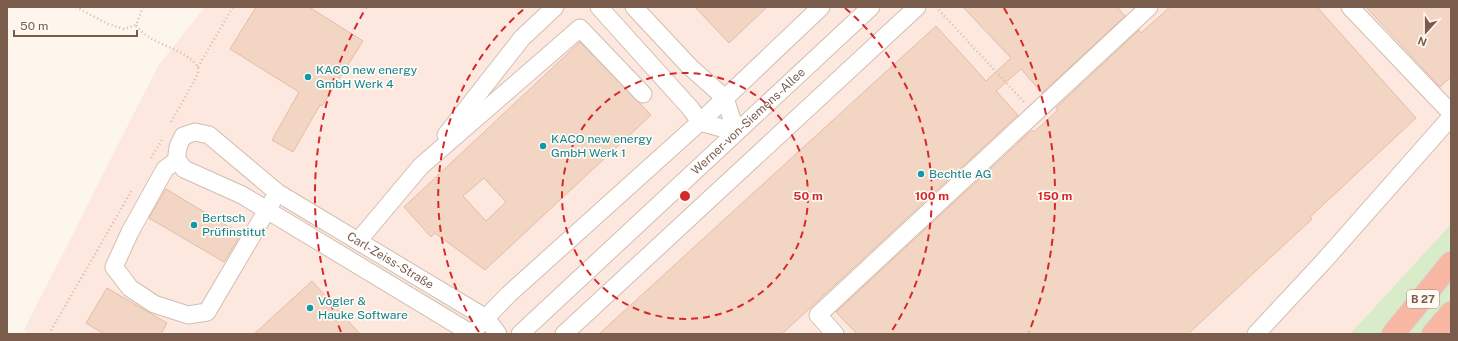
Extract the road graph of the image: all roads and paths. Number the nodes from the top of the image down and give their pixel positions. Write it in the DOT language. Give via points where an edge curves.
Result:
graph roads {
  1 [pos="76,7"];
  2 [pos="143,7"];
  3 [pos="233,7"];
  4 [pos="555,7"];
  5 [pos="599,7"];
  6 [pos="634,7"];
  7 [pos="821,7"];
  8 [pos="871,7"];
  9 [pos="917,7"];
  10 [pos="936,7"];
  11 [pos="1149,7"];
  12 [pos="1350,7"];
  13 [pos="136,25"];
  14 [pos="198,67"];
  15 [pos="643,94"];
  16 [pos="725,98"];
  17 [pos="1034,113"];
  18 [pos="1451,113"];
  19 [pos="1451,117"];
  20 [pos="700,122"];
  21 [pos="169,126"];
  22 [pos="736,132"];
  23 [pos="178,154"];
  24 [pos="150,159"];
  25 [pos="421,166"];
  26 [pos="134,186"];
  27 [pos="278,192"];
  28 [pos="267,210"];
  29 [pos="358,241"];
  30 [pos="1451,264"];
  31 [pos="1451,313"];
  32 [pos="486,318"];
  33 [pos="826,331"];
  34 [pos="49,334"];
  35 [pos="472,334"];
  36 [pos="498,334"];
  37 [pos="520,334"];
  38 [pos="564,334"];
  39 [pos="1256,334"];
  40 [pos="1394,334"];
  41 [pos="1433,334"];
  1 -- 13 [label="path" via="108,24 124,29"];
  2 -- 13 [label="path"];
  3 -- 14 [label="path"];
  4 -- 25 [label="street" via="522,38"];
  5 -- 20 [label="street"];
  6 -- 16 [label="street" via="690,67"];
  7 -- 16 [label="street"];
  8 -- 22 [label="street, Werner-von-Siemens-Allee"];
  9 -- 38 [label="street"];
  10 -- 17 [label="path"];
  11 -- 17 [label="street"];
  12 -- 18 [label="street"];
  13 -- 14 [label="path" via="146,35 193,60"];
  14 -- 21 [label="path" via="198,74"];
  15 -- 25 [label="street" via="580,28"];
  16 -- 20 [label="street"];
  16 -- 22 [label="street"];
  17 -- 33 [label="street" via="818,315"];
  19 -- 39 [label="street" via="1324,262"];
  20 -- 22 [label="street"];
  20 -- 32 [label="street" via="508,294"];
  22 -- 37 [label="street, Werner-von-Siemens-Allee"];
  23 -- 24 [label="path" via="162,139"];
  23 -- 27 [label="street, Carl-Zeiss-Straße" via="183,136 195,132 209,135"];
  23 -- 28 [label="street, Carl-Zeiss-Straße" via="184,170 242,195"];
  23 -- 28 [label="street" via="165,168 114,267 130,288 154,304 188,315 207,312"];
  25 -- 29 [label="street"];
  26 -- 34 [label="path"];
  27 -- 28 [label="street"];
  27 -- 29 [label="street, Carl-Zeiss-Straße"];
  28 -- 35 [label="street, Carl-Zeiss-Straße"];
  29 -- 32 [label="street, Carl-Zeiss-Straße"];
  30 -- 40 [label="highway, B 27"];
  31 -- 41 [label="highway, B 27"];
  32 -- 35 [label="street"];
  32 -- 36 [label="street, Carl-Zeiss-Straße"];
}
